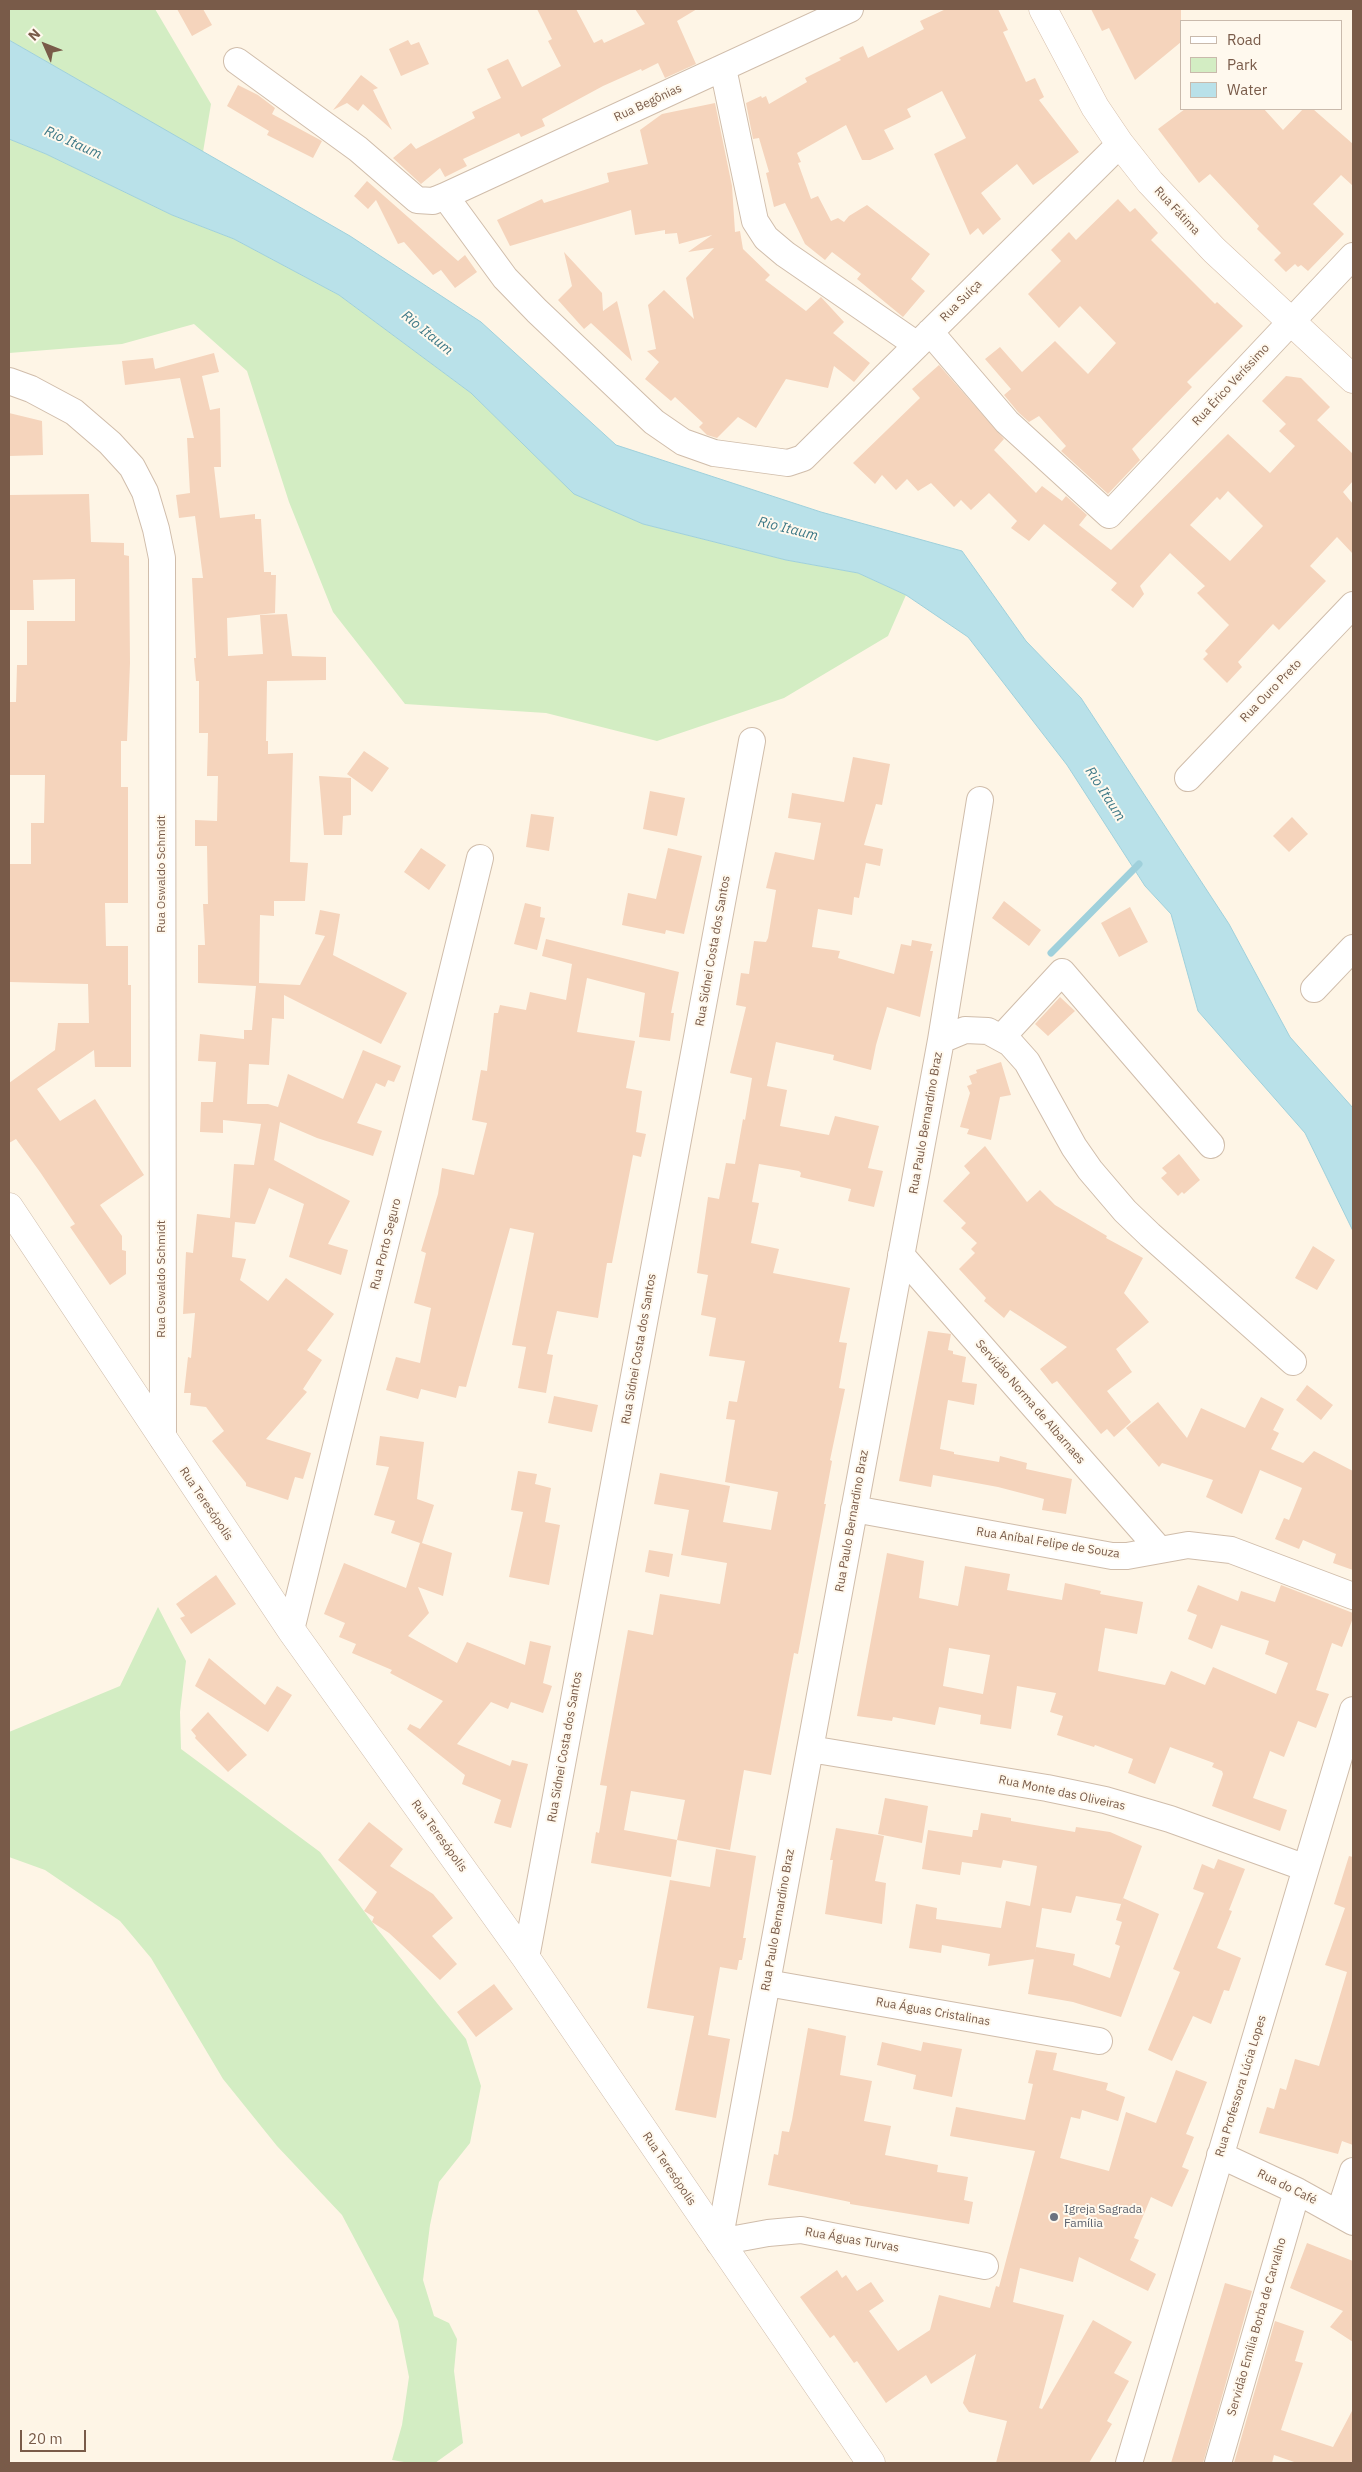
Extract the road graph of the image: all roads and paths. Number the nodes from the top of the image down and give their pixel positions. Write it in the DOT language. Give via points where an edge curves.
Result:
graph roads {
  1 [pos="850,9"];
  2 [pos="1043,9"];
  3 [pos="237,61"];
  4 [pos="723,68"];
  5 [pos="1120,144"];
  6 [pos="445,196"];
  7 [pos="1353,256"];
  8 [pos="1292,321"];
  9 [pos="924,338"];
  10 [pos="1353,379"];
  11 [pos="9,381"];
  12 [pos="1353,605"];
  13 [pos="752,741"];
  14 [pos="1188,778"];
  15 [pos="980,800"];
  16 [pos="480,858"];
  17 [pos="1353,948"];
  18 [pos="1314,989"];
  19 [pos="1001,1038"];
  20 [pos="941,1040"];
  21 [pos="1211,1145"];
  22 [pos="9,1207"];
  23 [pos="901,1255"];
  24 [pos="1293,1362"];
  25 [pos="163,1439"];
  26 [pos="854,1509"];
  27 [pos="1159,1549"];
  28 [pos="1353,1596"];
  29 [pos="291,1630"];
  30 [pos="1353,1710"];
  31 [pos="810,1749"];
  32 [pos="1306,1868"];
  33 [pos="526,1958"];
  34 [pos="767,1983"];
  35 [pos="1099,2041"];
  36 [pos="1220,2155"];
  37 [pos="1353,2171"];
  38 [pos="1297,2191"];
  39 [pos="1346,2218"];
  40 [pos="719,2242"];
  41 [pos="985,2266"];
  42 [pos="871,2463"];
  43 [pos="1129,2463"];
  44 [pos="1218,2463"];
  1 -- 4 [label="street, Rua Begônias"];
  2 -- 5 [label="street, Rua Fátima" via="1095,107"];
  3 -- 6 [label="street, Rua Begônias" via="358,149 417,200 433,201"];
  4 -- 6 [label="street, Rua Begônias"];
  4 -- 9 [label="street" via="755,221 766,238 785,254"];
  5 -- 8 [label="street, Rua Fátima" via="1150,182 1214,250"];
  5 -- 9 [label="street, Rua Suíça"];
  6 -- 9 [label="street, Rua Suíça" via="512,284 544,318 654,422 683,442 714,453 788,463 803,458"];
  7 -- 8 [label="street, Rua Érico Veríssimo"];
  8 -- 9 [label="street, Rua Érico Veríssimo" via="1109,515 1007,422"];
  8 -- 10 [label="street, Rua Fátima"];
  11 -- 25 [label="street, Rua Oswaldo Schmidt" via="74,412 132,467 145,492 162,558"];
  12 -- 14 [label="street, Rua Ouro Preto"];
  13 -- 33 [label="street, Rua Sidnei Costa dos Santos"];
  15 -- 20 [label="street, Rua Paulo Bernardino Braz"];
  16 -- 29 [label="street, Rua Porto Seguro"];
  17 -- 18 [label="street"];
  19 -- 20 [label="street" via="988,1031 965,1030"];
  19 -- 21 [label="street" via="1062,972"];
  19 -- 24 [label="street" via="1027,1062 1074,1147 1125,1210"];
  20 -- 23 [label="street, Rua Paulo Bernardino Braz"];
  22 -- 25 [label="street, Rua Teresópolis"];
  23 -- 26 [label="street, Rua Paulo Bernardino Braz"];
  23 -- 27 [label="street, Servidão Norma de Albarnaes"];
  25 -- 29 [label="street, Rua Teresópolis"];
  26 -- 27 [label="street, Rua Aníbal Felipe de Souza" via="1112,1556"];
  26 -- 31 [label="street, Rua Paulo Bernardino Braz"];
  27 -- 28 [label="street, Rua Aníbal Felipe de Souza" via="1188,1545 1231,1550"];
  29 -- 33 [label="street, Rua Teresópolis"];
  30 -- 32 [label="street, Rua Professora Lúcia Lopes"];
  31 -- 32 [label="street, Rua Monte das Oliveiras" via="1105,1800 1170,1818"];
  31 -- 34 [label="street, Rua Paulo Bernardino Braz"];
  32 -- 36 [label="street, Rua Professora Lúcia Lopes"];
  33 -- 40 [label="street, Rua Teresópolis"];
  34 -- 35 [label="street, Rua Águas Cristalinas"];
  34 -- 40 [label="street, Rua Paulo Bernardino Braz"];
  36 -- 38 [label="street, Rua do Café"];
  36 -- 43 [label="street, Rua Professora Lúcia Lopes"];
  37 -- 39 [label="street"];
  38 -- 39 [label="street, Rua do Café"];
  38 -- 44 [label="street, Servidão Emília Borba de Carvalho"];
  40 -- 41 [label="street, Rua Águas Turvas" via="801,2230"];
  40 -- 42 [label="street, Rua Teresópolis"];
}
